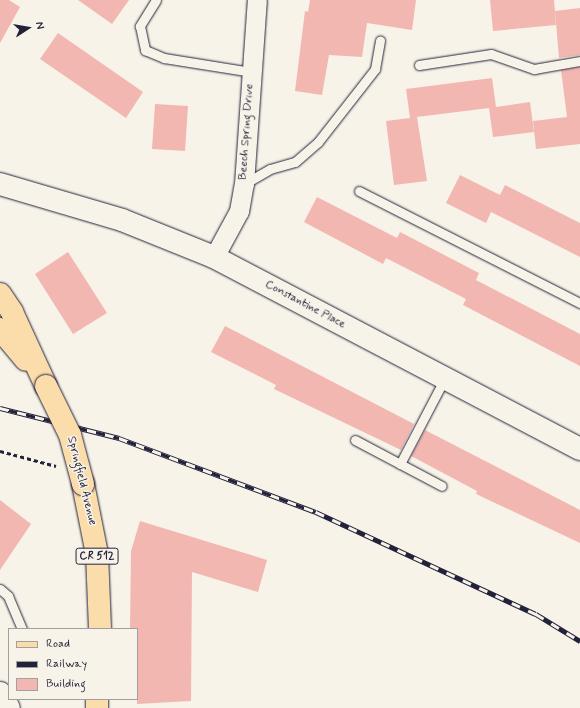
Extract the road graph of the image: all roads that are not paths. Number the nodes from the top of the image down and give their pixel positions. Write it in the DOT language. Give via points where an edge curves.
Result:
graph roads {
  1 [pos="156,0"];
  2 [pos="257,0"];
  3 [pos="380,40"];
  4 [pos="580,61"];
  5 [pos="419,65"];
  6 [pos="251,72"];
  7 [pos="244,184"];
  8 [pos="6,190"];
  9 [pos="359,191"];
  10 [pos="214,257"];
  11 [pos="0,294"];
  12 [pos="580,303"];
  13 [pos="0,329"];
  14 [pos="445,378"];
  15 [pos="46,386"];
  16 [pos="355,440"];
  17 [pos="580,449"];
  18 [pos="400,464"];
  19 [pos="442,486"];
  20 [pos="0,589"];
  21 [pos="22,628"];
  22 [pos="100,628"];
  23 [pos="0,693"];
  24 [pos="9,708"];
  1 -- 6 [label="lane" via="140,26 145,50 164,58"];
  2 -- 6 [label="street, Beech Spring Drive"];
  3 -- 7 [label="lane" via="375,69 318,142 295,162 270,170"];
  4 -- 5 [label="lane" via="534,69 492,54"];
  6 -- 7 [label="street, Beech Spring Drive"];
  7 -- 10 [label="street, Beech Spring Drive" via="238,211"];
  8 -- 10 [label="street, Constantine Place" via="122,220"];
  9 -- 12 [label="lane"];
  10 -- 14 [label="street, Constantine Place"];
  11 -- 15 [label="main road, Springfield Avenue / CR 512" via="12,312"];
  13 -- 15 [label="main road, Springfield Avenue / CR 512"];
  14 -- 17 [label="street, Constantine Place"];
  14 -- 18 [label="lane"];
  15 -- 22 [label="main road, Springfield Avenue / CR 512, bridge" via="70,435 82,478 97,554"];
  16 -- 18 [label="lane"];
  18 -- 19 [label="lane"];
  20 -- 21 [label="lane" via="8,596"];
  23 -- 24 [label="street"];
}
